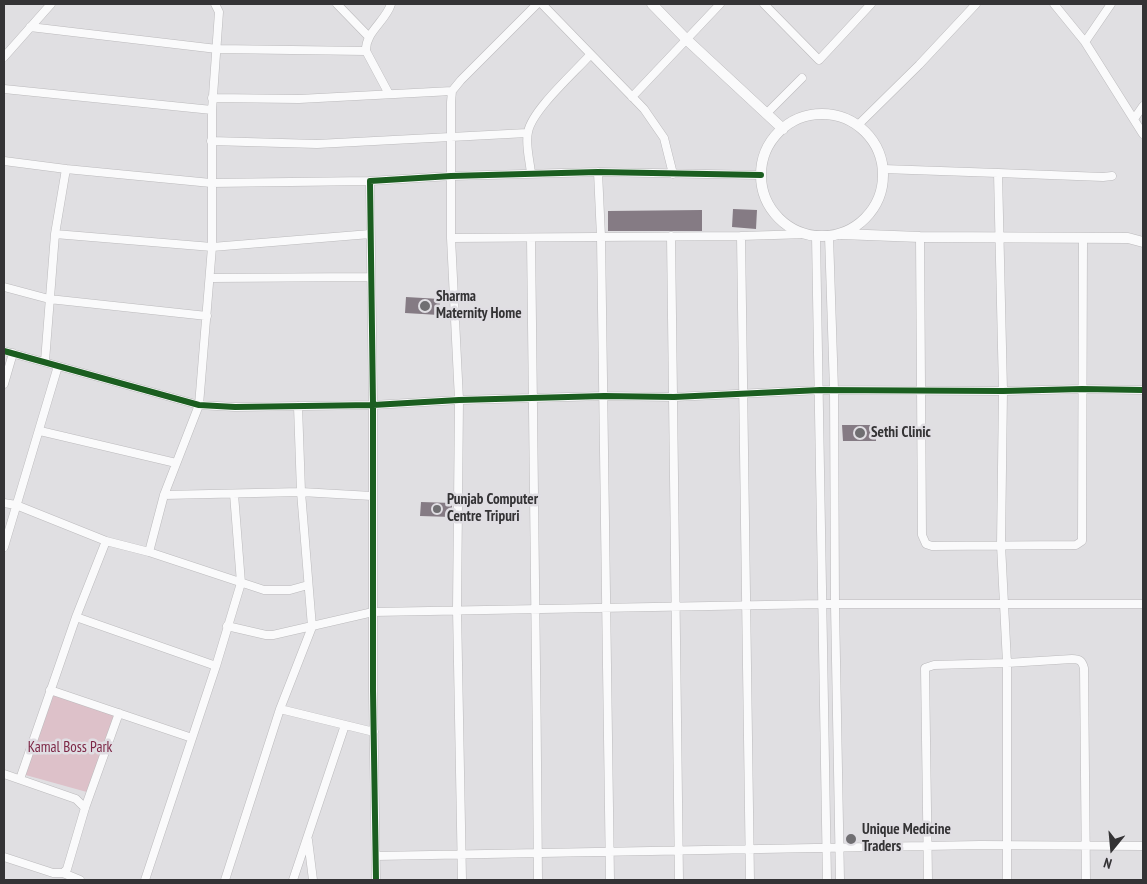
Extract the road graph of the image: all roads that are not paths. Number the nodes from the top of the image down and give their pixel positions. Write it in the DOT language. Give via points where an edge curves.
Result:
graph roads {
  1 [pos="51,4"];
  2 [pos="215,4"];
  3 [pos="336,4"];
  4 [pos="391,4"];
  5 [pos="537,4"];
  6 [pos="542,4"];
  7 [pos="652,4"];
  8 [pos="720,4"];
  9 [pos="764,4"];
  10 [pos="976,4"];
  11 [pos="1054,4"];
  12 [pos="1111,4"];
  13 [pos="866,6"];
  14 [pos="30,27"];
  15 [pos="369,37"];
  16 [pos="686,39"];
  17 [pos="1085,42"];
  18 [pos="217,49"];
  19 [pos="366,51"];
  20 [pos="590,54"];
  21 [pos="4,57"];
  22 [pos="802,78"];
  23 [pos="4,89"];
  24 [pos="452,91"];
  25 [pos="389,94"];
  26 [pos="632,97"];
  27 [pos="212,98"];
  28 [pos="1143,106"];
  29 [pos="212,110"];
  30 [pos="766,114"];
  31 [pos="1134,119"];
  32 [pos="858,125"];
  33 [pos="782,129"];
  34 [pos="527,133"];
  35 [pos="1143,134"];
  36 [pos="450,138"];
  37 [pos="211,140"];
  38 [pos="4,161"];
  39 [pos="66,169"];
  40 [pos="883,169"];
  41 [pos="598,172"];
  42 [pos="998,173"];
  43 [pos="531,174"];
  44 [pos="673,174"];
  45 [pos="762,175"];
  46 [pos="451,176"];
  47 [pos="1112,176"];
  48 [pos="370,181"];
  49 [pos="211,183"];
  50 [pos="55,234"];
  51 [pos="370,234"];
  52 [pos="840,234"];
  53 [pos="812,235"];
  54 [pos="671,236"];
  55 [pos="741,236"];
  56 [pos="828,236"];
  57 [pos="601,237"];
  58 [pos="920,237"];
  59 [pos="1000,237"];
  60 [pos="452,238"];
  61 [pos="531,238"];
  62 [pos="1083,238"];
  63 [pos="1143,242"];
  64 [pos="212,247"];
  65 [pos="210,278"];
  66 [pos="371,278"];
  67 [pos="4,287"];
  68 [pos="49,299"];
  69 [pos="207,316"];
  70 [pos="4,352"];
  71 [pos="13,353"];
  72 [pos="45,361"];
  73 [pos="58,366"];
  74 [pos="4,384"];
  75 [pos="1082,389"];
  76 [pos="820,390"];
  77 [pos="834,390"];
  78 [pos="922,390"];
  79 [pos="1143,390"];
  80 [pos="1004,391"];
  81 [pos="743,394"];
  82 [pos="604,396"];
  83 [pos="674,397"];
  84 [pos="534,398"];
  85 [pos="459,400"];
  86 [pos="199,405"];
  87 [pos="373,405"];
  88 [pos="298,406"];
  89 [pos="40,431"];
  90 [pos="176,463"];
  91 [pos="301,492"];
  92 [pos="234,494"];
  93 [pos="164,495"];
  94 [pos="372,496"];
  95 [pos="4,503"];
  96 [pos="16,505"];
  97 [pos="106,540"];
  98 [pos="1001,544"];
  99 [pos="4,547"];
  100 [pos="149,552"];
  101 [pos="241,583"];
  102 [pos="308,586"];
  103 [pos="1005,603"];
  104 [pos="822,604"];
  105 [pos="1143,604"];
  106 [pos="746,605"];
  107 [pos="835,605"];
  108 [pos="674,606"];
  109 [pos="606,607"];
  110 [pos="535,608"];
  111 [pos="457,609"];
  112 [pos="373,612"];
  113 [pos="76,617"];
  114 [pos="227,626"];
  115 [pos="312,627"];
  116 [pos="1007,663"];
  117 [pos="216,666"];
  118 [pos="50,690"];
  119 [pos="280,709"];
  120 [pos="119,713"];
  121 [pos="345,725"];
  122 [pos="374,732"];
  123 [pos="192,738"];
  124 [pos="4,774"];
  125 [pos="20,779"];
  126 [pos="85,808"];
  127 [pos="307,837"];
  128 [pos="1006,845"];
  129 [pos="928,846"];
  130 [pos="1086,846"];
  131 [pos="1143,846"];
  132 [pos="826,848"];
  133 [pos="839,848"];
  134 [pos="750,849"];
  135 [pos="678,850"];
  136 [pos="611,851"];
  137 [pos="538,852"];
  138 [pos="461,854"];
  139 [pos="376,856"];
  140 [pos="4,857"];
  141 [pos="63,873"];
  142 [pos="80,880"];
  143 [pos="145,880"];
  144 [pos="225,880"];
  145 [pos="293,880"];
  146 [pos="313,880"];
  147 [pos="376,880"];
  148 [pos="462,880"];
  149 [pos="538,880"];
  150 [pos="610,880"];
  151 [pos="679,880"];
  152 [pos="750,880"];
  153 [pos="827,880"];
  154 [pos="840,880"];
  155 [pos="928,880"];
  156 [pos="1007,880"];
  157 [pos="1086,880"];
  1 -- 14 [label="street"];
  2 -- 18 [label="street" via="219,12"];
  3 -- 15 [label="street"];
  4 -- 15 [label="street"];
  5 -- 24 [label="street"];
  6 -- 20 [label="street"];
  7 -- 16 [label="street"];
  8 -- 16 [label="street"];
  9 -- 13 [label="street" via="819,60"];
  10 -- 32 [label="street"];
  11 -- 17 [label="street"];
  12 -- 17 [label="street"];
  14 -- 18 [label="street"];
  14 -- 21 [label="street"];
  15 -- 19 [label="street"];
  16 -- 26 [label="street"];
  16 -- 30 [label="street"];
  17 -- 31 [label="street"];
  18 -- 19 [label="street"];
  18 -- 27 [label="street"];
  19 -- 25 [label="street"];
  20 -- 26 [label="street"];
  20 -- 34 [label="street" via="541,108"];
  22 -- 30 [label="street"];
  23 -- 29 [label="street"];
  24 -- 25 [label="street"];
  24 -- 36 [label="street"];
  25 -- 27 [label="street" via="299,99"];
  26 -- 44 [label="street" via="664,138"];
  27 -- 29 [label="street"];
  28 -- 31 [label="street"];
  29 -- 37 [label="street"];
  30 -- 33 [label="street"];
  31 -- 35 [label="street"];
  32 -- 33 [label="street" via="837,116 818,115 799,119"];
  32 -- 40 [label="street" via="878,151"];
  33 -- 45 [label="street" via="764,158"];
  34 -- 36 [label="street"];
  34 -- 43 [label="street"];
  36 -- 37 [label="street" via="317,144"];
  36 -- 46 [label="street"];
  37 -- 49 [label="street"];
  38 -- 39 [label="street"];
  39 -- 49 [label="street"];
  39 -- 50 [label="street"];
  40 -- 42 [label="street"];
  40 -- 52 [label="street" via="882,190 874,209 859,224"];
  41 -- 43 [label="street"];
  41 -- 44 [label="street"];
  41 -- 57 [label="street"];
  42 -- 47 [label="street"];
  42 -- 59 [label="street"];
  43 -- 46 [label="street"];
  44 -- 45 [label="street"];
  45 -- 53 [label="street" via="764,192 771,208 797,231"];
  46 -- 48 [label="street"];
  46 -- 60 [label="street"];
  48 -- 49 [label="street"];
  48 -- 51 [label="street"];
  49 -- 64 [label="street"];
  50 -- 64 [label="street"];
  50 -- 68 [label="street"];
  51 -- 64 [label="street"];
  51 -- 66 [label="street"];
  52 -- 56 [label="street"];
  52 -- 58 [label="street"];
  53 -- 55 [label="street"];
  53 -- 56 [label="street"];
  53 -- 76 [label="street"];
  54 -- 55 [label="street"];
  54 -- 57 [label="street"];
  54 -- 83 [label="street"];
  55 -- 81 [label="street"];
  56 -- 77 [label="street"];
  57 -- 61 [label="street"];
  57 -- 82 [label="street"];
  58 -- 59 [label="street"];
  58 -- 78 [label="street"];
  59 -- 62 [label="street"];
  59 -- 80 [label="street"];
  60 -- 61 [label="street"];
  60 -- 85 [label="street"];
  61 -- 84 [label="street"];
  62 -- 63 [label="street" via="1128,238"];
  62 -- 75 [label="street"];
  64 -- 65 [label="street"];
  65 -- 66 [label="street"];
  65 -- 69 [label="street"];
  66 -- 87 [label="street"];
  67 -- 68 [label="street"];
  68 -- 69 [label="street"];
  68 -- 72 [label="street"];
  69 -- 86 [label="street"];
  70 -- 71 [label="street"];
  71 -- 72 [label="street"];
  71 -- 74 [label="street"];
  72 -- 73 [label="street"];
  73 -- 86 [label="street"];
  73 -- 89 [label="street"];
  75 -- 79 [label="street"];
  75 -- 80 [label="street"];
  75 -- 98 [label="street" via="1082,541 1076,545"];
  76 -- 77 [label="street"];
  76 -- 81 [label="street"];
  76 -- 104 [label="street"];
  77 -- 78 [label="street"];
  77 -- 107 [label="street"];
  78 -- 80 [label="street"];
  78 -- 98 [label="street" via="923,541 932,546"];
  80 -- 98 [label="street"];
  81 -- 83 [label="street"];
  81 -- 106 [label="street"];
  82 -- 83 [label="street"];
  82 -- 84 [label="street"];
  82 -- 109 [label="street"];
  83 -- 108 [label="street"];
  84 -- 85 [label="street"];
  84 -- 110 [label="street"];
  85 -- 87 [label="street"];
  85 -- 111 [label="street"];
  86 -- 88 [label="street"];
  86 -- 90 [label="street"];
  87 -- 88 [label="street"];
  87 -- 94 [label="street"];
  88 -- 91 [label="street"];
  89 -- 90 [label="street"];
  89 -- 96 [label="street"];
  90 -- 93 [label="street"];
  91 -- 92 [label="street"];
  91 -- 94 [label="street"];
  91 -- 102 [label="street"];
  92 -- 93 [label="street"];
  92 -- 101 [label="street"];
  93 -- 100 [label="street"];
  94 -- 112 [label="street"];
  95 -- 96 [label="street"];
  96 -- 97 [label="street"];
  96 -- 99 [label="street"];
  97 -- 100 [label="street"];
  97 -- 113 [label="street"];
  98 -- 103 [label="street"];
  100 -- 101 [label="street"];
  101 -- 102 [label="street" via="264,590"];
  101 -- 114 [label="street"];
  102 -- 115 [label="street"];
  103 -- 105 [label="street"];
  103 -- 107 [label="street"];
  103 -- 116 [label="street"];
  104 -- 106 [label="street"];
  104 -- 107 [label="street"];
  104 -- 132 [label="street"];
  106 -- 108 [label="street"];
  106 -- 134 [label="street"];
  107 -- 133 [label="street"];
  108 -- 109 [label="street"];
  108 -- 135 [label="street"];
  109 -- 110 [label="street"];
  109 -- 136 [label="street"];
  110 -- 111 [label="street"];
  110 -- 137 [label="street"];
  111 -- 112 [label="street"];
  111 -- 138 [label="street"];
  112 -- 115 [label="street"];
  112 -- 122 [label="street"];
  113 -- 117 [label="street"];
  113 -- 118 [label="street"];
  114 -- 115 [label="street" via="266,635"];
  114 -- 117 [label="street"];
  115 -- 119 [label="street"];
  116 -- 128 [label="street"];
  116 -- 129 [label="street" via="934,664 925,668"];
  116 -- 130 [label="street" via="1072,659 1083,662"];
  117 -- 123 [label="street"];
  118 -- 120 [label="street"];
  118 -- 125 [label="street"];
  119 -- 121 [label="street"];
  119 -- 144 [label="street"];
  120 -- 123 [label="street"];
  120 -- 126 [label="street"];
  121 -- 122 [label="street"];
  121 -- 127 [label="street"];
  122 -- 139 [label="street"];
  123 -- 143 [label="street"];
  124 -- 125 [label="street"];
  125 -- 126 [label="street" via="76,799"];
  126 -- 141 [label="street"];
  127 -- 145 [label="street"];
  127 -- 146 [label="street"];
  128 -- 129 [label="street"];
  128 -- 130 [label="street"];
  128 -- 156 [label="street"];
  129 -- 133 [label="street"];
  129 -- 155 [label="street"];
  130 -- 131 [label="street"];
  130 -- 157 [label="street"];
  132 -- 133 [label="street"];
  132 -- 134 [label="street"];
  132 -- 153 [label="street"];
  133 -- 154 [label="street"];
  134 -- 135 [label="street"];
  134 -- 152 [label="street"];
  135 -- 136 [label="street"];
  135 -- 151 [label="street"];
  136 -- 137 [label="street"];
  136 -- 150 [label="street"];
  137 -- 138 [label="street"];
  137 -- 149 [label="street"];
  138 -- 139 [label="street"];
  138 -- 148 [label="street"];
  139 -- 147 [label="street"];
  140 -- 141 [label="street" via="53,873"];
  141 -- 142 [label="street"];
}
